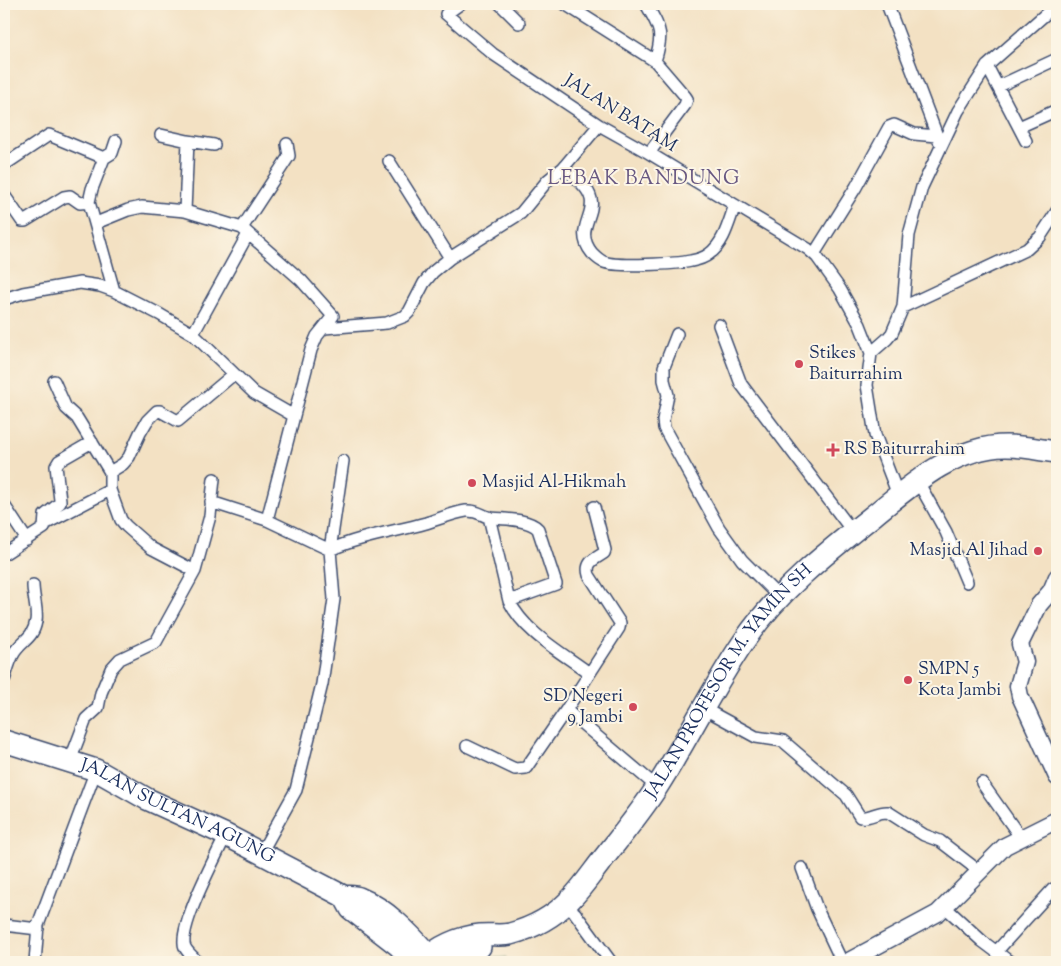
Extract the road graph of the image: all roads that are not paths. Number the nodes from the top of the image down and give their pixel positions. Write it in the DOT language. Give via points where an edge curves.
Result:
graph roads {
  1 [pos="460,4"];
  2 [pos="500,4"];
  3 [pos="565,4"];
  4 [pos="646,4"];
  5 [pos="886,4"];
  6 [pos="1057,4"];
  7 [pos="519,24"];
  8 [pos="1057,59"];
  9 [pos="655,61"];
  10 [pos="987,66"];
  11 [pos="999,86"];
  12 [pos="1057,110"];
  13 [pos="599,125"];
  14 [pos="1019,127"];
  15 [pos="160,135"];
  16 [pos="116,141"];
  17 [pos="188,141"];
  18 [pos="1026,141"];
  19 [pos="939,142"];
  20 [pos="287,144"];
  21 [pos="214,145"];
  22 [pos="649,153"];
  23 [pos="104,158"];
  24 [pos="389,161"];
  25 [pos="4,165"];
  26 [pos="563,168"];
  27 [pos="4,195"];
  28 [pos="89,202"];
  29 [pos="735,205"];
  30 [pos="185,211"];
  31 [pos="1057,211"];
  32 [pos="96,223"];
  33 [pos="245,231"];
  34 [pos="814,254"];
  35 [pos="450,258"];
  36 [pos="114,291"];
  37 [pos="4,299"];
  38 [pos="903,307"];
  39 [pos="719,325"];
  40 [pos="324,328"];
  41 [pos="193,334"];
  42 [pos="677,334"];
  43 [pos="872,353"];
  44 [pos="234,374"];
  45 [pos="54,381"];
  46 [pos="294,416"];
  47 [pos="92,442"];
  48 [pos="1057,452"];
  49 [pos="343,462"];
  50 [pos="1057,464"];
  51 [pos="110,472"];
  52 [pos="214,479"];
  53 [pos="110,490"];
  54 [pos="922,490"];
  55 [pos="898,495"];
  56 [pos="211,502"];
  57 [pos="4,505"];
  58 [pos="594,507"];
  59 [pos="488,517"];
  60 [pos="267,520"];
  61 [pos="46,524"];
  62 [pos="853,532"];
  63 [pos="27,540"];
  64 [pos="330,550"];
  65 [pos="4,554"];
  66 [pos="195,571"];
  67 [pos="1057,577"];
  68 [pos="967,582"];
  69 [pos="33,585"];
  70 [pos="509,600"];
  71 [pos="773,609"];
  72 [pos="589,673"];
  73 [pos="4,680"];
  74 [pos="566,710"];
  75 [pos="712,713"];
  76 [pos="4,741"];
  77 [pos="467,746"];
  78 [pos="70,761"];
  79 [pos="96,770"];
  80 [pos="1057,777"];
  81 [pos="982,783"];
  82 [pos="657,787"];
  83 [pos="1057,820"];
  84 [pos="226,835"];
  85 [pos="1021,838"];
  86 [pos="261,853"];
  87 [pos="802,868"];
  88 [pos="979,871"];
  89 [pos="1054,888"];
  90 [pos="945,907"];
  91 [pos="575,913"];
  92 [pos="4,925"];
  93 [pos="38,929"];
  94 [pos="996,952"];
  95 [pos="197,961"];
  96 [pos="428,961"];
  97 [pos="36,962"];
  98 [pos="610,962"];
  99 [pos="842,962"];
  100 [pos="847,962"];
  101 [pos="1010,962"];
  1 -- 13 [label="street, JALAN BATAM" via="446,14 494,54"];
  2 -- 7 [label="street"];
  3 -- 9 [label="street"];
  4 -- 9 [label="street" via="661,36"];
  5 -- 19 [label="street"];
  6 -- 10 [label="street"];
  8 -- 11 [label="street"];
  9 -- 22 [label="street" via="686,99 685,105"];
  10 -- 11 [label="street"];
  10 -- 19 [label="street"];
  11 -- 14 [label="street"];
  12 -- 14 [label="street"];
  13 -- 22 [label="street, JALAN BATAM"];
  13 -- 26 [label="street"];
  14 -- 18 [label="street"];
  15 -- 17 [label="street"];
  16 -- 23 [label="street" via="110,156"];
  17 -- 21 [label="street"];
  17 -- 30 [label="street"];
  19 -- 34 [label="street" via="894,125 889,127"];
  19 -- 38 [label="street" via="909,235"];
  20 -- 33 [label="street" via="288,156"];
  22 -- 29 [label="street, JALAN BATAM"];
  23 -- 25 [label="street" via="49,135"];
  23 -- 28 [label="street"];
  24 -- 35 [label="street"];
  26 -- 29 [label="street" via="589,194 591,204 584,231 591,252 603,262 675,263 700,259 710,254 723,237"];
  26 -- 35 [label="street" via="548,180 521,213"];
  27 -- 28 [label="street" via="22,221 64,197 70,196 80,203"];
  28 -- 32 [label="street"];
  29 -- 34 [label="street, JALAN BATAM"];
  30 -- 32 [label="street" via="142,207"];
  30 -- 33 [label="street"];
  31 -- 38 [label="street" via="1027,250"];
  32 -- 36 [label="street"];
  33 -- 40 [label="street" via="301,280 332,314"];
  33 -- 41 [label="street"];
  34 -- 43 [label="street, JALAN BATAM" via="840,289"];
  35 -- 40 [label="street" via="428,277 405,316 387,323"];
  36 -- 37 [label="street" via="80,282"];
  36 -- 41 [label="street"];
  38 -- 43 [label="street" via="892,333"];
  39 -- 62 [label="street" via="741,384"];
  40 -- 46 [label="street" via="313,342"];
  41 -- 44 [label="street"];
  42 -- 71 [label="street" via="664,367 668,395 664,428 719,528"];
  43 -- 55 [label="street" via="867,385 875,435"];
  44 -- 46 [label="street" via="254,393"];
  44 -- 51 [label="street" via="180,420 157,411 147,421 129,457"];
  45 -- 47 [label="street" via="66,408 77,418"];
  46 -- 60 [label="street"];
  47 -- 51 [label="street"];
  47 -- 61 [label="street" via="56,466 60,503 45,515"];
  48 -- 55 [label="highway, JALAN PROFESOR M. YAMIN SH" via="1019,446 987,447 950,460"];
  49 -- 64 [label="street"];
  50 -- 54 [label="highway, JALAN PROFESOR M. YAMIN SH" via="1017,457 981,459 962,466"];
  51 -- 53 [label="street"];
  52 -- 56 [label="street"];
  53 -- 61 [label="street"];
  53 -- 66 [label="street" via="121,520 131,533 151,548"];
  54 -- 68 [label="street" via="946,532"];
  54 -- 71 [label="highway, JALAN PROFESOR M. YAMIN SH"];
  55 -- 62 [label="highway, JALAN PROFESOR M. YAMIN SH"];
  56 -- 60 [label="street"];
  56 -- 66 [label="street"];
  57 -- 63 [label="street"];
  58 -- 72 [label="street" via="605,550 588,563 587,568 620,623"];
  59 -- 64 [label="street" via="478,511 464,511"];
  59 -- 70 [label="street"];
  59 -- 70 [label="street" via="535,526 556,584"];
  60 -- 64 [label="street"];
  61 -- 63 [label="street"];
  62 -- 71 [label="highway, JALAN PROFESOR M. YAMIN SH" via="811,567"];
  63 -- 65 [label="street"];
  64 -- 86 [label="street" via="334,599 320,693 296,790"];
  66 -- 78 [label="street" via="156,642 120,659 111,668 98,708 86,719"];
  67 -- 80 [label="street" via="1020,644 1025,662 1018,686"];
  69 -- 73 [label="street" via="37,619 29,638 14,654"];
  70 -- 72 [label="street" via="522,620"];
  71 -- 75 [label="highway, JALAN PROFESOR M. YAMIN SH" via="753,649"];
  71 -- 82 [label="highway, JALAN PROFESOR M. YAMIN SH" via="744,642"];
  72 -- 74 [label="street"];
  74 -- 77 [label="street" via="526,768 514,769"];
  74 -- 82 [label="street"];
  75 -- 88 [label="street" via="756,737 783,741 846,795 862,818 888,812 940,841"];
  75 -- 91 [label="highway, JALAN PROFESOR M. YAMIN SH" via="640,832"];
  76 -- 78 [label="highway, JALAN SULTAN AGUNG"];
  78 -- 79 [label="highway, JALAN SULTAN AGUNG"];
  79 -- 84 [label="highway, JALAN SULTAN AGUNG" via="147,799"];
  79 -- 93 [label="street"];
  81 -- 85 [label="street"];
  82 -- 96 [label="highway, JALAN PROFESOR M. YAMIN SH" via="571,900 548,919 508,934 478,935 452,943"];
  83 -- 85 [label="street"];
  84 -- 86 [label="highway, JALAN SULTAN AGUNG"];
  84 -- 95 [label="street" via="186,925 183,943"];
  85 -- 88 [label="street" via="1005,846"];
  86 -- 96 [label="highway, JALAN SULTAN AGUNG" via="343,896 358,897 386,914 410,934"];
  87 -- 99 [label="street"];
  88 -- 90 [label="street"];
  89 -- 94 [label="street"];
  90 -- 94 [label="street"];
  90 -- 100 [label="street"];
  91 -- 96 [label="highway, JALAN PROFESOR M. YAMIN SH" via="553,928 510,946 480,947"];
  91 -- 98 [label="street"];
  92 -- 93 [label="street"];
  93 -- 97 [label="street"];
  94 -- 101 [label="street"];
}
